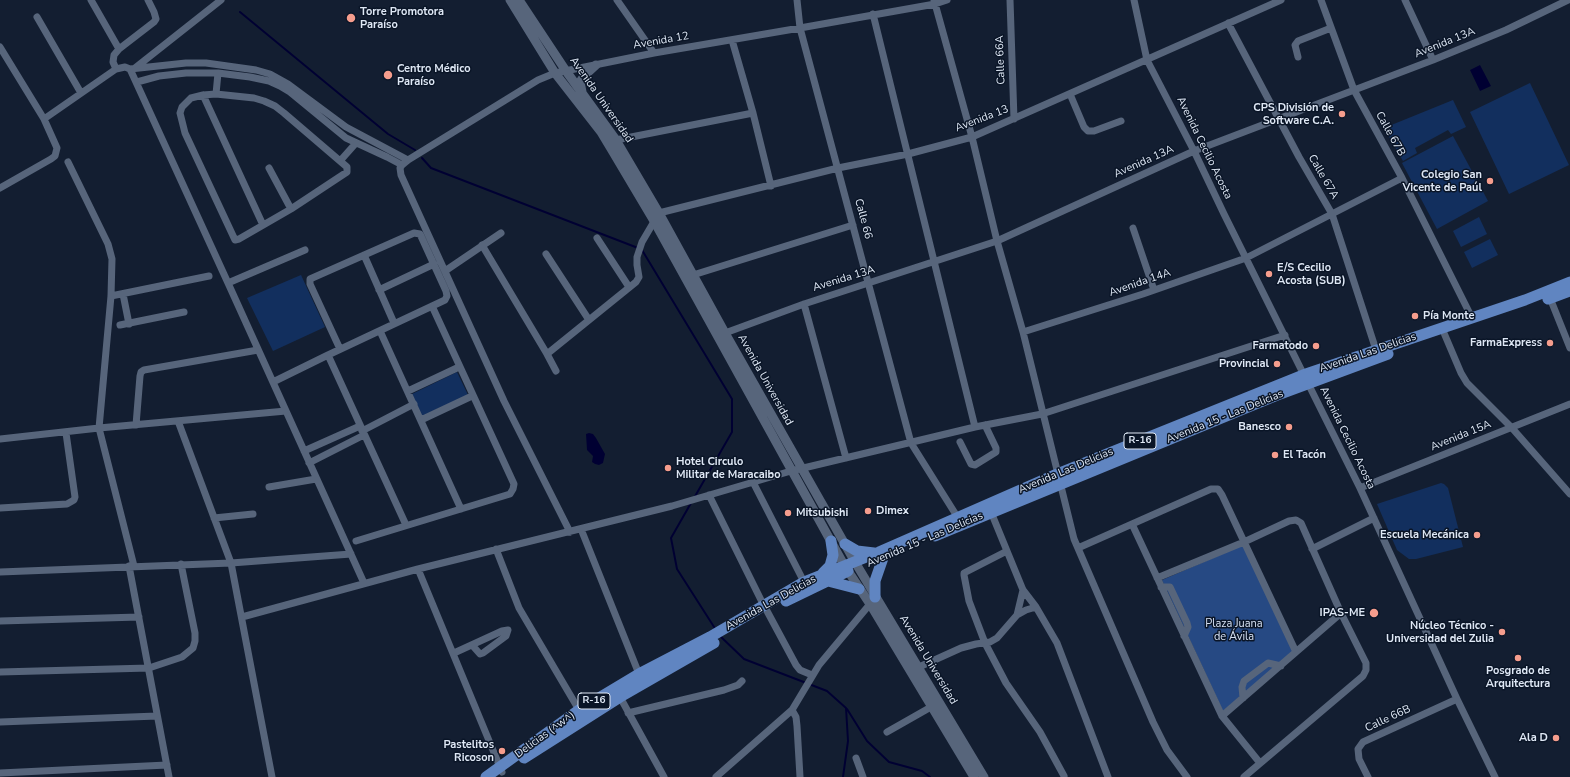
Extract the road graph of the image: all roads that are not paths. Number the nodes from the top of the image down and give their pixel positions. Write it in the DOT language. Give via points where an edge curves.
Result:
graph roads {
  1 [pos="92,0"];
  2 [pos="148,0"];
  3 [pos="221,0"];
  4 [pos="510,0"];
  5 [pos="519,0"];
  6 [pos="617,0"];
  7 [pos="797,0"];
  8 [pos="947,0"];
  9 [pos="1010,0"];
  10 [pos="1134,0"];
  11 [pos="1281,0"];
  12 [pos="1321,0"];
  13 [pos="1405,0"];
  14 [pos="1568,0"];
  15 [pos="934,2"];
  16 [pos="873,14"];
  17 [pos="37,17"];
  18 [pos="1228,23"];
  19 [pos="800,28"];
  20 [pos="1331,28"];
  21 [pos="732,40"];
  22 [pos="0,47"];
  23 [pos="119,49"];
  24 [pos="654,53"];
  25 [pos="1298,57"];
  26 [pos="1147,60"];
  27 [pos="1433,60"];
  28 [pos="4,61"];
  29 [pos="596,65"];
  30 [pos="116,69"];
  31 [pos="132,69"];
  32 [pos="566,71"];
  33 [pos="218,73"];
  34 [pos="555,73"];
  35 [pos="137,82"];
  36 [pos="1354,90"];
  37 [pos="582,92"];
  38 [pos="81,93"];
  39 [pos="203,94"];
  40 [pos="216,94"];
  41 [pos="1070,94"];
  42 [pos="753,113"];
  43 [pos="1278,118"];
  44 [pos="44,119"];
  45 [pos="1014,119"];
  46 [pos="1121,121"];
  47 [pos="972,137"];
  48 [pos="616,140"];
  49 [pos="356,143"];
  50 [pos="1194,151"];
  51 [pos="908,154"];
  52 [pos="408,160"];
  53 [pos="340,161"];
  54 [pos="68,162"];
  55 [pos="402,165"];
  56 [pos="269,168"];
  57 [pos="838,168"];
  58 [pos="1402,178"];
  59 [pos="771,186"];
  60 [pos="0,188"];
  61 [pos="291,209"];
  62 [pos="659,213"];
  63 [pos="1332,214"];
  64 [pos="654,221"];
  65 [pos="263,225"];
  66 [pos="853,225"];
  67 [pos="1133,228"];
  68 [pos="501,233"];
  69 [pos="597,238"];
  70 [pos="997,241"];
  71 [pos="482,245"];
  72 [pos="305,250"];
  73 [pos="546,254"];
  74 [pos="364,255"];
  75 [pos="1246,258"];
  76 [pos="934,262"];
  77 [pos="434,264"];
  78 [pos="445,271"];
  79 [pos="693,275"];
  80 [pos="209,276"];
  81 [pos="1570,282"];
  82 [pos="228,283"];
  83 [pos="868,284"];
  84 [pos="629,287"];
  85 [pos="379,290"];
  86 [pos="1154,290"];
  87 [pos="1570,291"];
  88 [pos="123,294"];
  89 [pos="111,296"];
  90 [pos="1550,298"];
  91 [pos="804,304"];
  92 [pos="432,306"];
  93 [pos="184,312"];
  94 [pos="1472,318"];
  95 [pos="589,320"];
  96 [pos="394,323"];
  97 [pos="129,324"];
  98 [pos="120,326"];
  99 [pos="380,331"];
  100 [pos="1023,332"];
  101 [pos="725,333"];
  102 [pos="1444,333"];
  103 [pos="1285,335"];
  104 [pos="1570,348"];
  105 [pos="340,349"];
  106 [pos="258,350"];
  107 [pos="1376,350"];
  108 [pos="547,354"];
  109 [pos="328,356"];
  110 [pos="459,367"];
  111 [pos="556,371"];
  112 [pos="1306,380"];
  113 [pos="273,382"];
  114 [pos="408,391"];
  115 [pos="472,396"];
  116 [pos="414,404"];
  117 [pos="1570,404"];
  118 [pos="286,411"];
  119 [pos="1042,414"];
  120 [pos="421,420"];
  121 [pos="178,421"];
  122 [pos="136,425"];
  123 [pos="985,425"];
  124 [pos="99,428"];
  125 [pos="975,428"];
  126 [pos="1512,428"];
  127 [pos="362,430"];
  128 [pos="66,433"];
  129 [pos="0,440"];
  130 [pos="960,442"];
  131 [pos="911,443"];
  132 [pos="304,451"];
  133 [pos="846,458"];
  134 [pos="309,463"];
  135 [pos="802,470"];
  136 [pos="791,471"];
  137 [pos="1057,474"];
  138 [pos="316,479"];
  139 [pos="754,482"];
  140 [pos="1060,485"];
  141 [pos="269,487"];
  142 [pos="1360,488"];
  143 [pos="1570,494"];
  144 [pos="708,495"];
  145 [pos="0,508"];
  146 [pos="461,509"];
  147 [pos="991,512"];
  148 [pos="253,514"];
  149 [pos="214,518"];
  150 [pos="958,518"];
  151 [pos="1374,518"];
  152 [pos="1132,524"];
  153 [pos="406,526"];
  154 [pos="581,529"];
  155 [pos="570,532"];
  156 [pos="356,541"];
  157 [pos="831,541"];
  158 [pos="1244,542"];
  159 [pos="845,544"];
  160 [pos="1078,548"];
  161 [pos="496,549"];
  162 [pos="1312,549"];
  163 [pos="1007,550"];
  164 [pos="351,554"];
  165 [pos="881,555"];
  166 [pos="231,563"];
  167 [pos="181,564"];
  168 [pos="132,566"];
  169 [pos="851,567"];
  170 [pos="418,569"];
  171 [pos="0,572"];
  172 [pos="825,578"];
  173 [pos="1157,578"];
  174 [pos="804,582"];
  175 [pos="364,583"];
  176 [pos="859,589"];
  177 [pos="1023,590"];
  178 [pos="872,600"];
  179 [pos="1036,607"];
  180 [pos="766,609"];
  181 [pos="1341,613"];
  182 [pos="1017,616"];
  183 [pos="138,617"];
  184 [pos="242,617"];
  185 [pos="0,621"];
  186 [pos="712,640"];
  187 [pos="984,643"];
  188 [pos="472,645"];
  189 [pos="1296,652"];
  190 [pos="454,654"];
  191 [pos="1280,666"];
  192 [pos="919,667"];
  193 [pos="149,668"];
  194 [pos="0,672"];
  195 [pos="639,674"];
  196 [pos="811,677"];
  197 [pos="742,681"];
  198 [pos="620,697"];
  199 [pos="1243,698"];
  200 [pos="1457,699"];
  201 [pos="932,707"];
  202 [pos="579,710"];
  203 [pos="792,710"];
  204 [pos="628,713"];
  205 [pos="157,716"];
  206 [pos="1222,716"];
  207 [pos="0,722"];
  208 [pos="886,732"];
  209 [pos="856,758"];
  210 [pos="1260,763"];
  211 [pos="167,765"];
  212 [pos="499,772"];
  213 [pos="0,773"];
  214 [pos="1064,776"];
  215 [pos="169,777"];
  216 [pos="272,777"];
  217 [pos="486,777"];
  218 [pos="664,777"];
  219 [pos="716,777"];
  220 [pos="800,777"];
  221 [pos="863,777"];
  222 [pos="974,777"];
  223 [pos="984,777"];
  224 [pos="1108,777"];
  225 [pos="1187,777"];
  226 [pos="1244,777"];
  227 [pos="1368,777"];
  228 [pos="1495,777"];
  1 -- 23 [label="street"];
  2 -- 23 [label="street" via="156,15 154,22"];
  3 -- 31 [label="street"];
  4 -- 34 [label="street, Avenida Universidad"];
  5 -- 32 [label="street, Avenida Universidad"];
  6 -- 24 [label="street"];
  7 -- 19 [label="street, Calle 66"];
  8 -- 15 [label="street, Avenida 12"];
  9 -- 45 [label="street, Calle 66A"];
  10 -- 26 [label="street, Avenida Cecilio Acosta"];
  11 -- 18 [label="street, Avenida 13"];
  12 -- 20 [label="street, Calle 67B"];
  13 -- 27 [label="street"];
  14 -- 27 [label="street, Avenida 13A" via="1506,30"];
  15 -- 16 [label="street, Avenida 12"];
  15 -- 47 [label="street"];
  16 -- 19 [label="street, Avenida 12"];
  16 -- 51 [label="street"];
  17 -- 38 [label="street"];
  18 -- 26 [label="street, Avenida 13"];
  18 -- 43 [label="street, Calle 67A"];
  19 -- 21 [label="street, Avenida 12"];
  19 -- 57 [label="street, Calle 66"];
  20 -- 25 [label="street" via="1298,41 1295,45"];
  20 -- 36 [label="street, Calle 67B"];
  21 -- 24 [label="street, Avenida 12"];
  21 -- 42 [label="street"];
  22 -- 28 [label="street"];
  23 -- 30 [label="street" via="113,58"];
  24 -- 29 [label="street, Avenida 12"];
  26 -- 41 [label="street, Avenida 13"];
  26 -- 50 [label="street, Avenida Cecilio Acosta"];
  27 -- 36 [label="street, Avenida 13A"];
  28 -- 44 [label="street"];
  29 -- 32 [label="street, Avenida 12"];
  29 -- 37 [label="street" via="580,82"];
  30 -- 31 [label="street"];
  30 -- 38 [label="street"];
  31 -- 35 [label="street"];
  31 -- 52 [label="street" via="186,62 270,74 346,126"];
  32 -- 34 [label="street, Avenida 12"];
  32 -- 37 [label="street, Avenida Universidad"];
  33 -- 35 [label="street" via="171,74"];
  33 -- 40 [label="street"];
  33 -- 49 [label="street" via="250,77 280,86"];
  34 -- 52 [label="street, Avenida 12" via="538,80"];
  34 -- 64 [label="street, Avenida Universidad" via="601,132"];
  35 -- 82 [label="street"];
  36 -- 43 [label="street, Avenida 13A"];
  36 -- 58 [label="street, Calle 67B"];
  37 -- 48 [label="street, Avenida Universidad"];
  38 -- 44 [label="street"];
  39 -- 40 [label="street"];
  39 -- 65 [label="street"];
  39 -- 65 [label="street" via="191,98 180,113 189,140 234,238 240,239"];
  40 -- 53 [label="street" via="254,98 275,106"];
  41 -- 45 [label="street, Avenida 13"];
  41 -- 46 [label="street" via="1088,131 1094,132"];
  42 -- 48 [label="street"];
  42 -- 59 [label="street"];
  43 -- 50 [label="street, Avenida 13A"];
  43 -- 63 [label="street, Calle 67A"];
  44 -- 60 [label="street" via="57,148 55,156"];
  45 -- 47 [label="street, Avenida 13"];
  47 -- 51 [label="street, Avenida 13"];
  47 -- 70 [label="street"];
  48 -- 62 [label="street, Avenida Universidad"];
  49 -- 53 [label="street"];
  49 -- 55 [label="street"];
  50 -- 70 [label="street, Avenida 13A"];
  50 -- 75 [label="street, Avenida Cecilio Acosta"];
  51 -- 57 [label="street, Avenida 13"];
  51 -- 76 [label="street"];
  52 -- 55 [label="street, Avenida 12"];
  53 -- 61 [label="street" via="347,167 347,172"];
  54 -- 89 [label="street" via="111,253"];
  55 -- 78 [label="street" via="401,175"];
  56 -- 61 [label="street"];
  57 -- 59 [label="street, Avenida 13"];
  57 -- 66 [label="street, Calle 66"];
  58 -- 63 [label="street, Avenida 14A"];
  58 -- 94 [label="street, Calle 67B"];
  59 -- 62 [label="street, Avenida 13"];
  61 -- 65 [label="street"];
  62 -- 64 [label="street"];
  62 -- 79 [label="street, Avenida Universidad"];
  63 -- 75 [label="street, Avenida 14A"];
  63 -- 107 [label="street, Calle 67A"];
  64 -- 84 [label="street" via="637,257 639,277"];
  64 -- 136 [label="street, Avenida Universidad"];
  66 -- 79 [label="street"];
  66 -- 83 [label="street, Calle 66"];
  67 -- 86 [label="street"];
  68 -- 71 [label="street"];
  69 -- 84 [label="street"];
  70 -- 76 [label="street, Avenida 13A"];
  70 -- 100 [label="street"];
  71 -- 78 [label="street"];
  71 -- 108 [label="street"];
  72 -- 82 [label="street"];
  73 -- 95 [label="street"];
  74 -- 77 [label="street" via="414,233 420,234"];
  74 -- 85 [label="street"];
  74 -- 105 [label="street" via="312,277 310,281"];
  75 -- 86 [label="street, Avenida 14A"];
  75 -- 103 [label="street, Avenida Cecilio Acosta"];
  76 -- 83 [label="street, Avenida 13A"];
  76 -- 125 [label="street"];
  77 -- 85 [label="street"];
  77 -- 92 [label="street" via="447,296 445,300"];
  78 -- 155 [label="street" via="504,401"];
  79 -- 101 [label="street, Avenida Universidad"];
  80 -- 88 [label="street"];
  81 -- 94 [label="main road, Avenida Las Delicias / R-16"];
  82 -- 106 [label="street"];
  83 -- 91 [label="street, Avenida 13A"];
  83 -- 131 [label="street, Calle 66"];
  84 -- 95 [label="street"];
  85 -- 96 [label="street"];
  86 -- 100 [label="street, Avenida 14A"];
  87 -- 90 [label="main road, Avenida 15 - Las Delicias / R-16"];
  88 -- 89 [label="street"];
  88 -- 97 [label="street"];
  89 -- 124 [label="street"];
  90 -- 102 [label="main road, Avenida 15 - Las Delicias / R-16"];
  90 -- 104 [label="street"];
  91 -- 101 [label="street, Avenida 13A"];
  91 -- 133 [label="street"];
  92 -- 96 [label="street"];
  92 -- 110 [label="street"];
  93 -- 97 [label="street"];
  94 -- 107 [label="main road, Avenida Las Delicias / R-16"];
  95 -- 108 [label="street"];
  96 -- 99 [label="street"];
  97 -- 98 [label="street"];
  99 -- 105 [label="street"];
  99 -- 114 [label="street"];
  100 -- 119 [label="street"];
  101 -- 135 [label="street, Avenida Universidad"];
  102 -- 112 [label="main road, Avenida 15 - Las Delicias / R-16"];
  102 -- 126 [label="street" via="1467,383"];
  103 -- 112 [label="street, Avenida Cecilio Acosta"];
  103 -- 119 [label="street"];
  105 -- 109 [label="street"];
  106 -- 113 [label="street"];
  106 -- 122 [label="street" via="144,370 140,376"];
  107 -- 112 [label="main road, Avenida Las Delicias / R-16"];
  108 -- 111 [label="street"];
  109 -- 113 [label="street"];
  109 -- 127 [label="street"];
  110 -- 114 [label="street"];
  110 -- 115 [label="street"];
  112 -- 137 [label="main road, Avenida Las Delicias / R-16"];
  112 -- 140 [label="main road, Avenida 15 - Las Delicias / R-16" via="1280,394"];
  112 -- 142 [label="street, Avenida Cecilio Acosta"];
  113 -- 118 [label="street"];
  114 -- 116 [label="street"];
  115 -- 120 [label="street"];
  115 -- 146 [label="street" via="514,484 510,494"];
  116 -- 120 [label="street"];
  116 -- 127 [label="street"];
  117 -- 126 [label="street, Avenida 15A"];
  118 -- 121 [label="street"];
  118 -- 132 [label="street"];
  119 -- 123 [label="street"];
  119 -- 137 [label="street"];
  120 -- 146 [label="street"];
  121 -- 122 [label="street"];
  121 -- 149 [label="street"];
  122 -- 124 [label="street"];
  123 -- 125 [label="street"];
  123 -- 130 [label="street" via="996,452 975,465"];
  124 -- 128 [label="street"];
  124 -- 168 [label="street"];
  125 -- 131 [label="street"];
  126 -- 142 [label="street, Avenida 15A"];
  126 -- 143 [label="street"];
  127 -- 132 [label="street"];
  127 -- 134 [label="street"];
  127 -- 153 [label="street"];
  128 -- 129 [label="street"];
  128 -- 145 [label="street" via="74,500 67,504"];
  131 -- 133 [label="street"];
  131 -- 150 [label="street, Calle 66"];
  132 -- 134 [label="street"];
  133 -- 135 [label="street"];
  134 -- 138 [label="street"];
  135 -- 136 [label="street"];
  135 -- 159 [label="street, Avenida Universidad"];
  136 -- 139 [label="street"];
  136 -- 157 [label="street, Avenida Universidad"];
  137 -- 140 [label="street"];
  137 -- 150 [label="main road, Avenida Las Delicias / R-16"];
  138 -- 141 [label="street"];
  138 -- 164 [label="street"];
  139 -- 144 [label="street"];
  139 -- 174 [label="street"];
  140 -- 147 [label="main road, Avenida 15 - Las Delicias / R-16"];
  140 -- 160 [label="street"];
  142 -- 151 [label="street, Avenida Cecilio Acosta"];
  144 -- 154 [label="street"];
  144 -- 180 [label="street"];
  146 -- 153 [label="street"];
  147 -- 163 [label="street"];
  147 -- 165 [label="main road, Avenida 15 - Las Delicias / R-16"];
  148 -- 149 [label="street"];
  149 -- 166 [label="street"];
  150 -- 165 [label="main road, Avenida Las Delicias / R-16"];
  151 -- 162 [label="street"];
  151 -- 200 [label="street, Avenida Cecilio Acosta"];
  152 -- 158 [label="street" via="1211,489 1218,489"];
  152 -- 160 [label="street"];
  152 -- 173 [label="street"];
  153 -- 156 [label="street"];
  154 -- 155 [label="street"];
  154 -- 195 [label="street"];
  155 -- 161 [label="street"];
  157 -- 169 [label="street, Avenida Universidad"];
  157 -- 172 [label="main road" via="833,555"];
  158 -- 162 [label="street" via="1296,520 1301,523"];
  158 -- 173 [label="street"];
  158 -- 189 [label="street"];
  159 -- 165 [label="main road" via="857,551"];
  159 -- 169 [label="street, Avenida Universidad"];
  160 -- 225 [label="street" via="1153,722 1167,750"];
  161 -- 170 [label="street"];
  161 -- 202 [label="street" via="519,608"];
  162 -- 181 [label="street"];
  163 -- 177 [label="street"];
  163 -- 187 [label="street" via="967,570 964,575 969,601"];
  164 -- 166 [label="street"];
  164 -- 175 [label="street"];
  165 -- 169 [label="main road, Avenida Las Delicias / R-16"];
  165 -- 178 [label="main road"];
  166 -- 167 [label="street"];
  166 -- 184 [label="street"];
  167 -- 168 [label="street"];
  167 -- 193 [label="street" via="195,633 193,648 182,657"];
  168 -- 171 [label="street"];
  168 -- 183 [label="street"];
  169 -- 172 [label="main road, Avenida Las Delicias / R-16"];
  169 -- 176 [label="street, Avenida Universidad"];
  169 -- 178 [label="street, Avenida Universidad"];
  170 -- 175 [label="street"];
  170 -- 190 [label="street"];
  172 -- 174 [label="main road, Avenida Las Delicias / R-16"];
  172 -- 176 [label="main road"];
  172 -- 180 [label="main road, R-16"];
  173 -- 206 [label="street"];
  174 -- 180 [label="main road, Avenida Las Delicias / R-16"];
  175 -- 184 [label="street"];
  176 -- 178 [label="street, Avenida Universidad"];
  177 -- 179 [label="street"];
  177 -- 182 [label="street"];
  178 -- 192 [label="street, Avenida Universidad"];
  178 -- 196 [label="street"];
  178 -- 201 [label="street, Avenida Universidad"];
  179 -- 182 [label="street"];
  179 -- 224 [label="street" via="1057,643"];
  180 -- 186 [label="main road, Avenida Las Delicias / R-16"];
  180 -- 196 [label="street" via="796,665"];
  181 -- 189 [label="street"];
  181 -- 210 [label="street" via="1366,663 1363,676"];
  182 -- 187 [label="street" via="997,638"];
  183 -- 185 [label="street"];
  183 -- 193 [label="street"];
  184 -- 216 [label="street"];
  186 -- 195 [label="main road, Delicias (^w^) / R-16"];
  186 -- 198 [label="main road, Delicias (^w^) / R-16"];
  187 -- 192 [label="street" via="962,648"];
  187 -- 214 [label="street" via="1006,683 1040,732"];
  188 -- 188 [label="street" via="502,630 508,630 506,636 483,653 480,654"];
  188 -- 190 [label="street"];
  189 -- 191 [label="street"];
  190 -- 212 [label="street"];
  191 -- 199 [label="street"];
  191 -- 199 [label="street" via="1268,663 1244,681"];
  192 -- 223 [label="street, Avenida Universidad"];
  193 -- 194 [label="street"];
  193 -- 205 [label="street"];
  195 -- 202 [label="main road, Delicias (^w^) / R-16"];
  196 -- 203 [label="street"];
  197 -- 204 [label="street" via="724,690"];
  198 -- 204 [label="street"];
  198 -- 212 [label="main road, Delicias (^w^) / R-16"];
  199 -- 206 [label="street"];
  200 -- 227 [label="street, Calle 66B" via="1363,742 1358,749 1359,759"];
  200 -- 228 [label="street, Avenida Cecilio Acosta"];
  201 -- 208 [label="street"];
  201 -- 222 [label="street, Avenida Universidad"];
  202 -- 212 [label="main road, Delicias (^w^) / R-16"];
  203 -- 219 [label="street"];
  203 -- 220 [label="street" via="796,717"];
  204 -- 218 [label="street"];
  205 -- 207 [label="street"];
  205 -- 211 [label="street"];
  206 -- 210 [label="street"];
  209 -- 221 [label="street"];
  210 -- 226 [label="street"];
  211 -- 213 [label="street"];
  211 -- 215 [label="street"];
  212 -- 217 [label="main road, Delicias (^w^) / R-16"];
}
